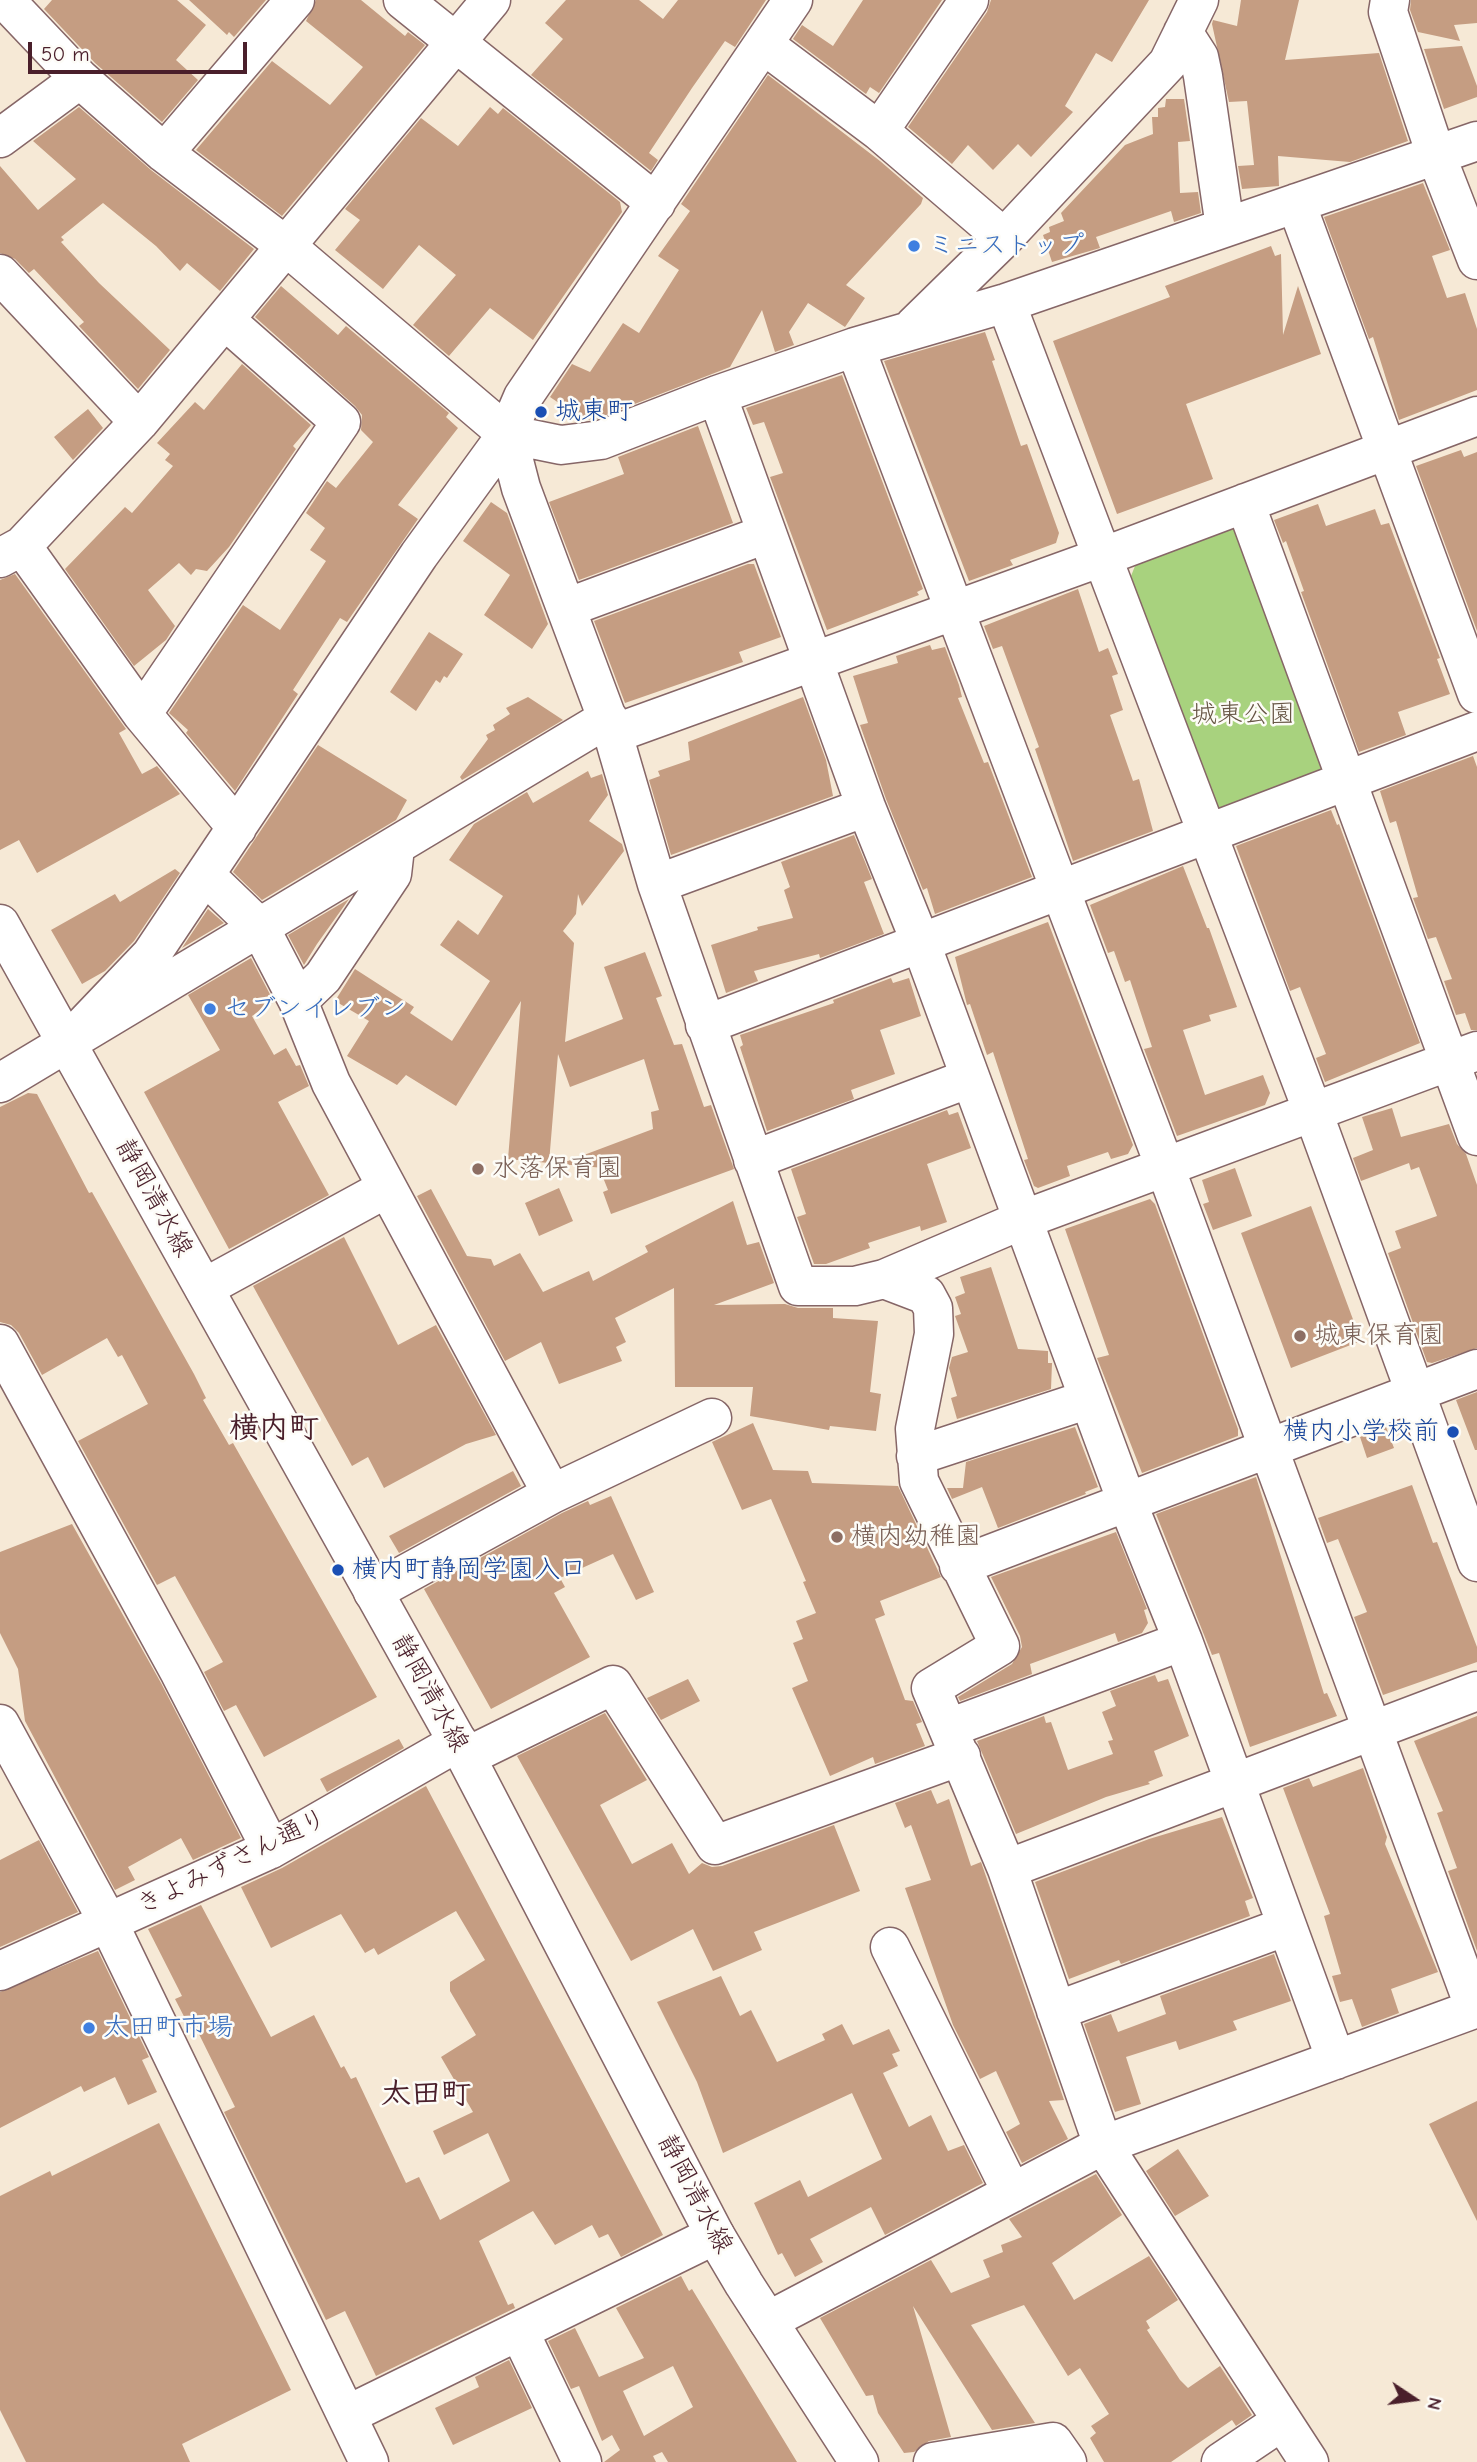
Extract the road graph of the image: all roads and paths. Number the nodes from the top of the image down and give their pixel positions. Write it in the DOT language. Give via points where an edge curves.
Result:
graph roads {
  1 [pos="5,0"];
  2 [pos="295,0"];
  3 [pos="403,0"];
  4 [pos="491,0"];
  5 [pos="793,0"];
  6 [pos="970,0"];
  7 [pos="1390,0"];
  8 [pos="1191,16"];
  9 [pos="456,42"];
  10 [pos="763,44"];
  11 [pos="79,79"];
  12 [pos="879,131"];
  13 [pos="0,138"];
  14 [pos="1477,141"];
  15 [pos="164,153"];
  16 [pos="1436,155"];
  17 [pos="656,202"];
  18 [pos="1296,203"];
  19 [pos="1225,227"];
  20 [pos="1004,238"];
  21 [pos="286,246"];
  22 [pos="1477,260"];
  23 [pos="0,274"];
  24 [pos="1006,303"];
  25 [pos="225,320"];
  26 [pos="912,328"];
  27 [pos="855,348"];
  28 [pos="717,395"];
  29 [pos="1477,416"];
  30 [pos="139,422"];
  31 [pos="507,434"];
  32 [pos="1387,450"];
  33 [pos="1245,503"];
  34 [pos="766,534"];
  35 [pos="11,552"];
  36 [pos="1102,557"];
  37 [pos="566,608"];
  38 [pos="954,611"];
  39 [pos="813,663"];
  40 [pos="1477,694"];
  41 [pos="142,714"];
  42 [pos="610,726"];
  43 [pos="1477,731"];
  44 [pos="1347,782"];
  45 [pos="866,807"];
  46 [pos="237,828"];
  47 [pos="1208,835"];
  48 [pos="396,848"];
  49 [pos="205,875"];
  50 [pos="657,884"];
  51 [pos="1059,890"];
  52 [pos="0,924"];
  53 [pos="260,928"];
  54 [pos="920,941"];
  55 [pos="298,1001"];
  56 [pos="705,1025"];
  57 [pos="68,1042"];
  58 [pos="1463,1056"];
  59 [pos="970,1078"];
  60 [pos="0,1083"];
  61 [pos="1313,1112"];
  62 [pos="1477,1136"];
  63 [pos="753,1160"];
  64 [pos="1165,1167"];
  65 [pos="387,1188"];
  66 [pos="1022,1220"];
  67 [pos="884,1279"];
  68 [pos="204,1289"];
  69 [pos="0,1344"];
  70 [pos="1477,1369"];
  71 [pos="1414,1393"];
  72 [pos="1089,1399"];
  73 [pos="712,1418"];
  74 [pos="1268,1449"];
  75 [pos="916,1456"];
  76 [pos="552,1494"];
  77 [pos="1127,1502"];
  78 [pos="1477,1562"];
  79 [pos="959,1566"];
  80 [pos="373,1592"];
  81 [pos="1183,1641"];
  82 [pos="1477,1691"];
  83 [pos="0,1724"];
  84 [pos="1373,1731"];
  85 [pos="955,1742"];
  86 [pos="462,1750"];
  87 [pos="1235,1783"];
  88 [pos="271,1849"];
  89 [pos="1007,1869"];
  90 [pos="108,1922"];
  91 [pos="1287,1926"];
  92 [pos="890,1947"];
  93 [pos="0,1971"];
  94 [pos="1476,2009"];
  95 [pos="1056,2011"];
  96 [pos="1336,2060"];
  97 [pos="1103,2145"];
  98 [pos="1012,2193"];
  99 [pos="715,2235"];
  100 [pos="768,2321"];
  101 [pos="519,2331"];
  102 [pos="347,2415"];
  103 [pos="1282,2421"];
  104 [pos="369,2462"];
  105 [pos="582,2462"];
  106 [pos="859,2462"];
  107 [pos="933,2462"];
  108 [pos="1067,2462"];
  109 [pos="1221,2462"];
  110 [pos="1309,2462"];
  1 -- 11 [label="street"];
  2 -- 15 [label="street"];
  3 -- 9 [label="street"];
  4 -- 9 [label="street"];
  5 -- 10 [label="street"];
  6 -- 12 [label="street"];
  7 -- 16 [label="street" via="1388,12"];
  8 -- 19 [label="street"];
  8 -- 20 [label="street" via="1168,62"];
  9 -- 17 [label="street"];
  9 -- 21 [label="street"];
  10 -- 12 [label="street"];
  10 -- 17 [label="street"];
  11 -- 13 [label="street"];
  11 -- 15 [label="street"];
  12 -- 20 [label="street"];
  14 -- 16 [label="street"];
  15 -- 21 [label="street"];
  16 -- 18 [label="street"];
  16 -- 22 [label="street"];
  17 -- 31 [label="street" via="523,397"];
  18 -- 19 [label="street"];
  18 -- 32 [label="street"];
  19 -- 24 [label="street"];
  20 -- 26 [label="street"];
  21 -- 25 [label="street"];
  21 -- 31 [label="street"];
  23 -- 30 [label="street"];
  24 -- 26 [label="street"];
  24 -- 36 [label="street"];
  25 -- 30 [label="street"];
  25 -- 41 [label="street" via="341,422"];
  26 -- 27 [label="street"];
  27 -- 28 [label="street"];
  27 -- 38 [label="street"];
  28 -- 31 [label="street" via="601,440 561,444"];
  28 -- 34 [label="street"];
  29 -- 32 [label="street"];
  30 -- 35 [label="street"];
  31 -- 37 [label="street"];
  31 -- 46 [label="street" via="419,555"];
  32 -- 33 [label="street"];
  32 -- 40 [label="street"];
  33 -- 36 [label="street"];
  33 -- 44 [label="street"];
  34 -- 37 [label="street"];
  34 -- 39 [label="street"];
  35 -- 41 [label="street"];
  36 -- 38 [label="street"];
  36 -- 47 [label="street"];
  37 -- 42 [label="street"];
  38 -- 39 [label="street"];
  38 -- 51 [label="street"];
  39 -- 42 [label="street"];
  39 -- 45 [label="street"];
  41 -- 46 [label="street"];
  42 -- 48 [label="street"];
  42 -- 50 [label="street"];
  43 -- 44 [label="street"];
  44 -- 47 [label="street"];
  44 -- 58 [label="street"];
  45 -- 50 [label="street"];
  45 -- 54 [label="street"];
  46 -- 49 [label="street"];
  47 -- 51 [label="street"];
  47 -- 61 [label="street"];
  48 -- 53 [label="street"];
  48 -- 55 [label="street" via="392,874 323,977"];
  49 -- 53 [label="street"];
  49 -- 57 [label="street" via="151,955"];
  50 -- 56 [label="street"];
  51 -- 54 [label="street"];
  51 -- 64 [label="street"];
  52 -- 57 [label="street, 静岡清水線"];
  53 -- 55 [label="street"];
  53 -- 57 [label="street"];
  54 -- 56 [label="street"];
  54 -- 59 [label="street"];
  55 -- 65 [label="street" via="331,1083"];
  56 -- 63 [label="street"];
  57 -- 60 [label="street"];
  57 -- 68 [label="street, 静岡清水線"];
  58 -- 61 [label="street"];
  58 -- 62 [label="street"];
  59 -- 63 [label="street"];
  59 -- 66 [label="street"];
  61 -- 64 [label="street"];
  61 -- 71 [label="street"];
  63 -- 67 [label="street" via="798,1286 855,1286"];
  64 -- 66 [label="street"];
  64 -- 74 [label="street"];
  65 -- 68 [label="street"];
  65 -- 76 [label="street"];
  66 -- 67 [label="street"];
  66 -- 72 [label="street"];
  67 -- 75 [label="street" via="926,1295 933,1308 934,1334 915,1429"];
  68 -- 80 [label="street, 静岡清水線"];
  69 -- 88 [label="street" via="180,1672"];
  70 -- 71 [label="street"];
  71 -- 74 [label="street"];
  71 -- 78 [label="street"];
  72 -- 75 [label="street"];
  72 -- 77 [label="street"];
  73 -- 76 [label="street"];
  74 -- 77 [label="street"];
  74 -- 84 [label="street"];
  75 -- 79 [label="street" via="919,1481"];
  76 -- 80 [label="street"];
  77 -- 79 [label="street"];
  77 -- 81 [label="street"];
  79 -- 85 [label="street" via="1000,1646 931,1688"];
  80 -- 86 [label="street, 静岡清水線"];
  81 -- 85 [label="street"];
  81 -- 87 [label="street"];
  82 -- 84 [label="street"];
  83 -- 90 [label="street"];
  84 -- 87 [label="street"];
  84 -- 94 [label="street"];
  85 -- 86 [label="street, きよみずさん通り" via="715,1845 613,1685"];
  85 -- 89 [label="street"];
  86 -- 88 [label="street, きよみずさん通り"];
  86 -- 99 [label="street, 静岡清水線"];
  87 -- 89 [label="street"];
  87 -- 91 [label="street"];
  88 -- 90 [label="street, きよみずさん通り"];
  89 -- 95 [label="street"];
  90 -- 93 [label="street, きよみずさん通り"];
  90 -- 102 [label="street"];
  91 -- 95 [label="street"];
  91 -- 96 [label="street"];
  92 -- 98 [label="street"];
  94 -- 96 [label="street"];
  95 -- 97 [label="street"];
  96 -- 97 [label="street"];
  97 -- 98 [label="street"];
  97 -- 103 [label="street"];
  98 -- 100 [label="street"];
  99 -- 100 [label="street, 静岡清水線"];
  99 -- 101 [label="street"];
  100 -- 106 [label="street, 静岡清水線"];
  101 -- 102 [label="street"];
  101 -- 105 [label="street"];
  102 -- 104 [label="street"];
  103 -- 109 [label="street"];
  103 -- 110 [label="street"];
  107 -- 108 [label="street" via="1053,2442"];
}
